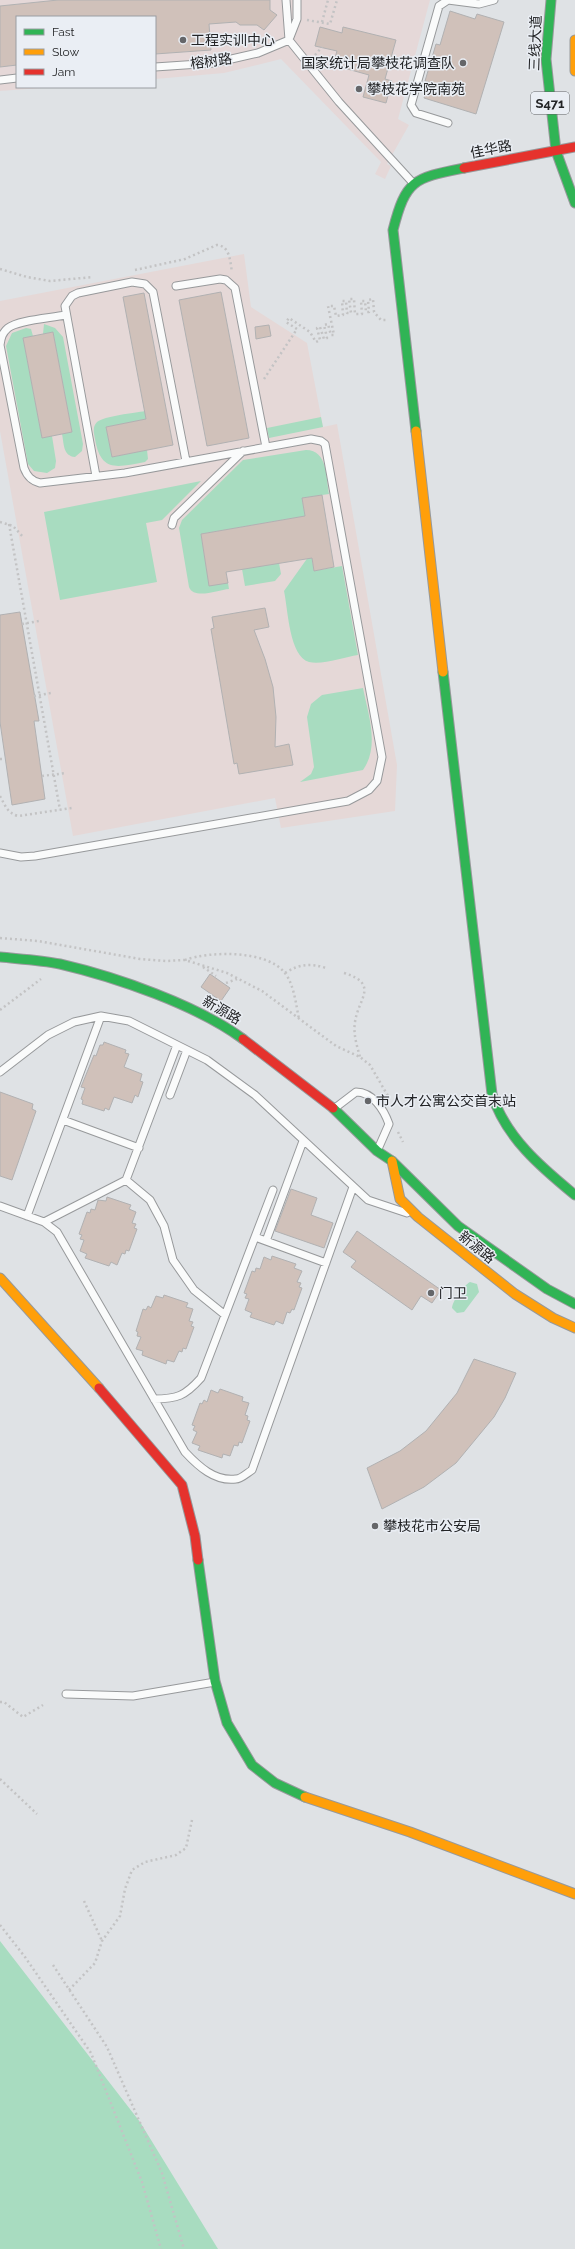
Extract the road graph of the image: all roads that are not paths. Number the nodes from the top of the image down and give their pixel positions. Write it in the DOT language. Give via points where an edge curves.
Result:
graph roads {
  1 [pos="286,0"];
  2 [pos="298,0"];
  3 [pos="494,0"];
  4 [pos="551,0"];
  5 [pos="289,40"];
  6 [pos="575,40"];
  7 [pos="156,67"];
  8 [pos="575,71"];
  9 [pos="16,78"];
  10 [pos="0,80"];
  11 [pos="448,123"];
  12 [pos="575,147"];
  13 [pos="556,150"];
  14 [pos="413,183"];
  15 [pos="575,203"];
  16 [pos="176,286"];
  17 [pos="65,315"];
  18 [pos="266,447"];
  19 [pos="244,451"];
  20 [pos="186,462"];
  21 [pos="96,476"];
  22 [pos="172,525"];
  23 [pos="0,853"];
  24 [pos="0,957"];
  25 [pos="102,1016"];
  26 [pos="177,1045"];
  27 [pos="187,1050"];
  28 [pos="0,1072"];
  29 [pos="170,1095"];
  30 [pos="334,1109"];
  31 [pos="63,1120"];
  32 [pos="303,1141"];
  33 [pos="139,1148"];
  34 [pos="377,1151"];
  35 [pos="392,1161"];
  36 [pos="126,1180"];
  37 [pos="353,1187"];
  38 [pos="273,1190"];
  39 [pos="575,1195"];
  40 [pos="0,1206"];
  41 [pos="27,1216"];
  42 [pos="418,1217"];
  43 [pos="44,1222"];
  44 [pos="255,1238"];
  45 [pos="266,1241"];
  46 [pos="326,1263"];
  47 [pos="0,1278"];
  48 [pos="575,1304"];
  49 [pos="225,1315"];
  50 [pos="575,1328"];
  51 [pos="154,1399"];
  52 [pos="215,1681"];
  53 [pos="66,1694"];
  54 [pos="575,1894"];
  1 -- 5 [label="lane"];
  2 -- 5 [label="lane" via="297,19"];
  3 -- 11 [label="lane" via="479,4 448,0 439,6 411,105 416,113"];
  4 -- 13 [label="street, 三线大道 / S471" via="546,59"];
  5 -- 7 [label="lane, 榕树路" via="258,54 214,63"];
  5 -- 14 [label="lane" via="339,102"];
  6 -- 8 [label="street"];
  9 -- 10 [label="lane"];
  12 -- 13 [label="street, 佳华路"];
  13 -- 14 [label="street, 佳华路" via="435,174"];
  13 -- 15 [label="street, 三线大道 / S471"];
  14 -- 39 [label="street" via="400,202 393,230 487,1064 494,1102 512,1134 537,1164"];
  16 -- 18 [label="lane" via="220,279 231,284 237,294"];
  17 -- 20 [label="lane" via="68,300 78,293 132,282 145,284 150,288 155,298"];
  17 -- 21 [label="lane"];
  17 -- 21 [label="lane" via="8,328 1,338 3,360 26,474 40,483"];
  18 -- 19 [label="lane"];
  18 -- 23 [label="lane" via="311,439 321,441 328,448 382,757 377,780 369,790 348,801 35,856 21,857"];
  19 -- 20 [label="lane"];
  19 -- 22 [label="lane" via="174,518"];
  20 -- 21 [label="lane"];
  24 -- 30 [label="street, 新源路" via="59,964 101,975 189,1008 236,1035"];
  25 -- 26 [label="lane" via="129,1020"];
  25 -- 28 [label="lane" via="74,1022 48,1035"];
  25 -- 31 [label="lane"];
  26 -- 27 [label="lane"];
  26 -- 33 [label="lane"];
  27 -- 29 [label="lane"];
  27 -- 32 [label="lane" via="207,1060 255,1095"];
  30 -- 34 [label="street, 新源路"];
  30 -- 34 [label="lane" via="356,1092 368,1095 379,1105 389,1124"];
  31 -- 33 [label="lane"];
  31 -- 41 [label="lane"];
  32 -- 37 [label="lane"];
  32 -- 45 [label="lane"];
  33 -- 36 [label="lane"];
  34 -- 35 [label="street, 新源路"];
  35 -- 42 [label="street, 新源路" via="400,1199"];
  35 -- 48 [label="street, 新源路" via="458,1226 547,1289"];
  36 -- 43 [label="lane"];
  36 -- 49 [label="lane" via="150,1200 164,1226 173,1260 194,1290"];
  37 -- 42 [label="lane" via="368,1200"];
  37 -- 46 [label="lane"];
  38 -- 44 [label="lane"];
  40 -- 41 [label="lane"];
  41 -- 43 [label="lane"];
  42 -- 50 [label="street, 新源路" via="515,1294 552,1318"];
  43 -- 51 [label="lane" via="57,1232"];
  44 -- 45 [label="lane"];
  44 -- 49 [label="lane"];
  45 -- 46 [label="lane"];
  46 -- 51 [label="lane" via="252,1470 237,1479 219,1478 200,1468 185,1452"];
  47 -- 52 [label="street" via="139,1433 182,1485 196,1536"];
  49 -- 51 [label="lane" via="201,1378 188,1392 172,1399"];
  52 -- 53 [label="lane" via="133,1696"];
  52 -- 54 [label="street" via="227,1723 252,1765 276,1783 304,1797 410,1832"];
}
